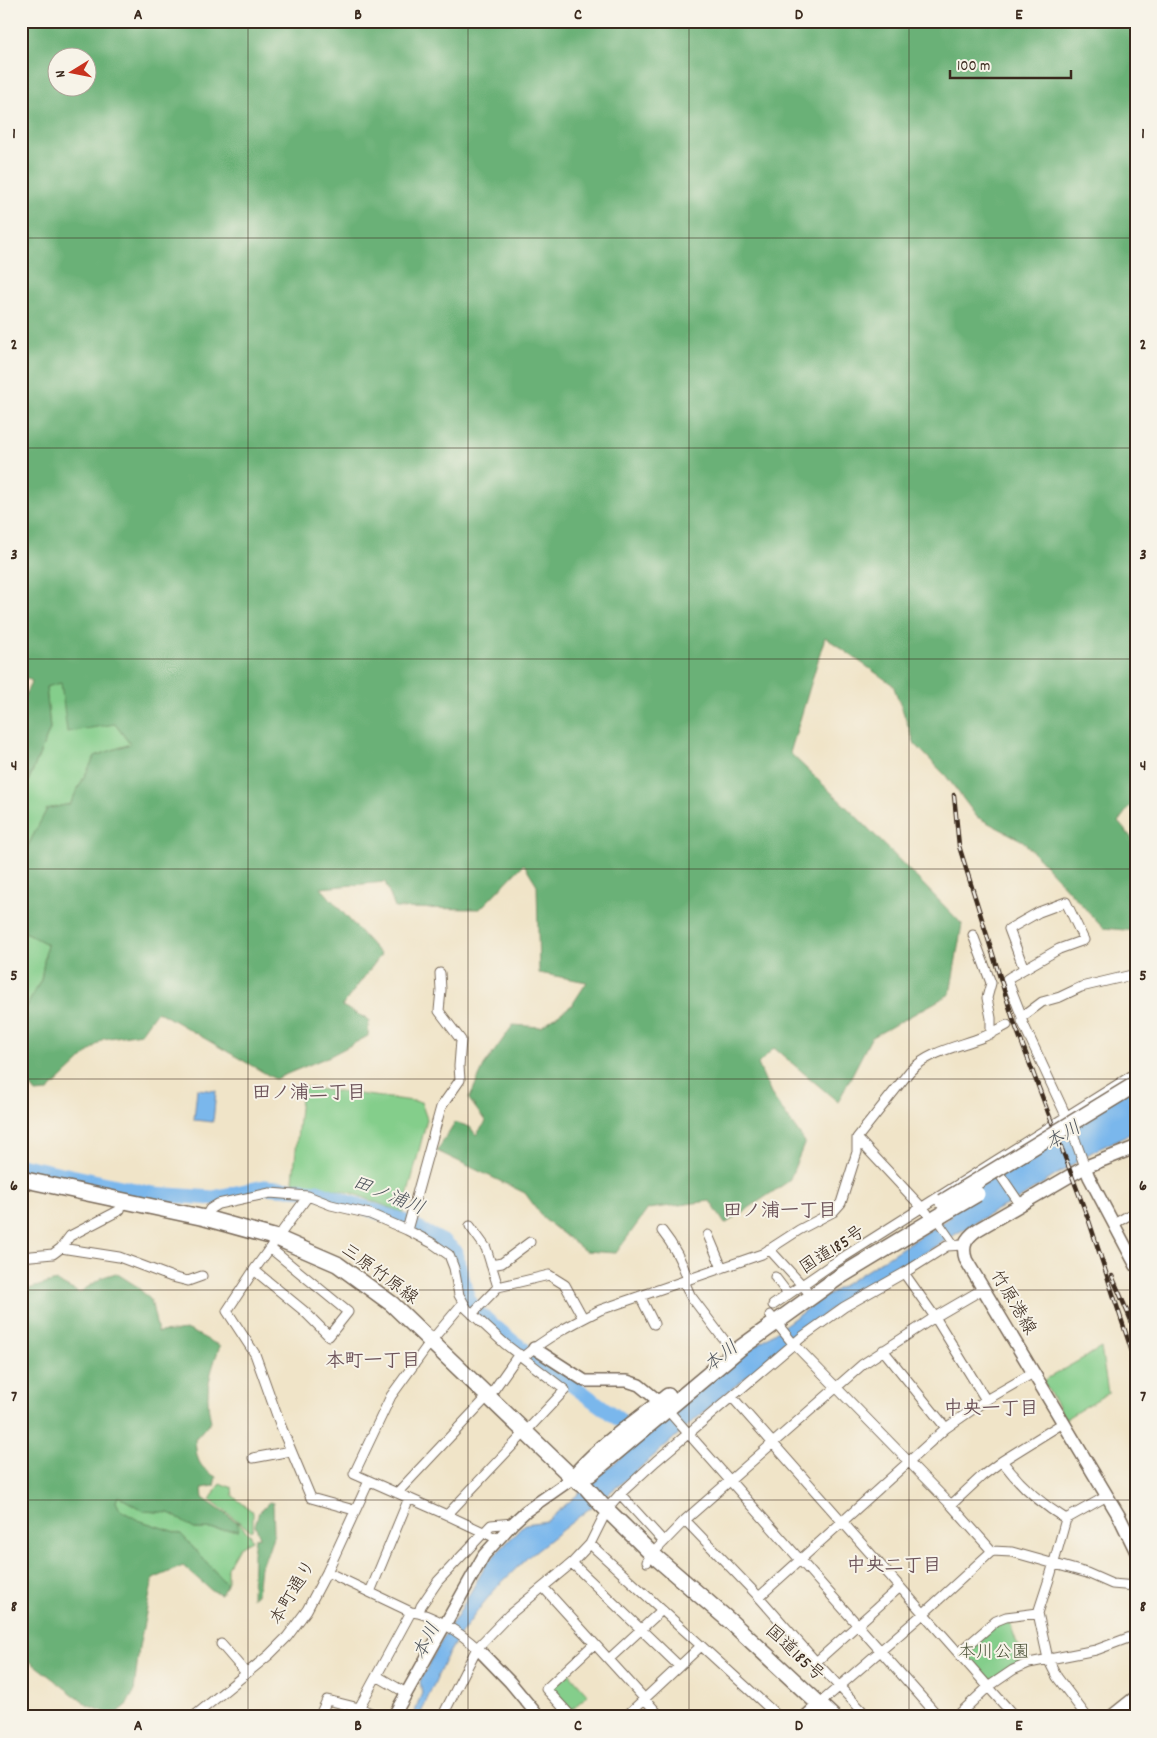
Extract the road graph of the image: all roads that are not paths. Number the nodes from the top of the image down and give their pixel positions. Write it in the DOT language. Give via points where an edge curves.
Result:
graph roads {
  1 [pos="973,935"];
  2 [pos="1024,969"];
  3 [pos="440,972"];
  4 [pos="1136,974"];
  5 [pos="1022,1017"];
  6 [pos="1007,1025"];
  7 [pos="991,1034"];
  8 [pos="1136,1073"];
  9 [pos="1136,1084"];
  10 [pos="1136,1096"];
  11 [pos="1067,1118"];
  12 [pos="857,1138"];
  13 [pos="1136,1147"];
  14 [pos="1084,1162"];
  15 [pos="993,1165"];
  16 [pos="21,1178"];
  17 [pos="308,1196"];
  18 [pos="122,1201"];
  19 [pos="1019,1202"];
  20 [pos="923,1210"];
  21 [pos="1136,1211"];
  22 [pos="944,1212"];
  23 [pos="204,1218"];
  24 [pos="1114,1224"];
  25 [pos="408,1226"];
  26 [pos="470,1226"];
  27 [pos="662,1231"];
  28 [pos="708,1235"];
  29 [pos="530,1242"];
  30 [pos="274,1243"];
  31 [pos="957,1243"];
  32 [pos="61,1248"];
  33 [pos="769,1250"];
  34 [pos="21,1257"];
  35 [pos="491,1265"];
  36 [pos="1136,1266"];
  37 [pos="722,1268"];
  38 [pos="254,1270"];
  39 [pos="904,1273"];
  40 [pos="202,1276"];
  41 [pos="775,1277"];
  42 [pos="686,1281"];
  43 [pos="498,1287"];
  44 [pos="984,1289"];
  45 [pos="807,1290"];
  46 [pos="788,1294"];
  47 [pos="640,1296"];
  48 [pos="463,1303"];
  49 [pos="472,1314"];
  50 [pos="935,1317"];
  51 [pos="583,1318"];
  52 [pos="774,1318"];
  53 [pos="654,1324"];
  54 [pos="431,1341"];
  55 [pos="793,1342"];
  56 [pos="728,1345"];
  57 [pos="883,1350"];
  58 [pos="526,1353"];
  59 [pos="1033,1373"];
  60 [pos="838,1388"];
  61 [pos="487,1397"];
  62 [pos="732,1397"];
  63 [pos="986,1400"];
  64 [pos="666,1409"];
  65 [pos="1063,1423"];
  66 [pos="946,1428"];
  67 [pos="686,1431"];
  68 [pos="525,1433"];
  69 [pos="772,1444"];
  70 [pos="291,1451"];
  71 [pos="252,1458"];
  72 [pos="908,1461"];
  73 [pos="1002,1461"];
  74 [pos="369,1481"];
  75 [pos="730,1482"];
  76 [pos="580,1486"];
  77 [pos="397,1493"];
  78 [pos="620,1494"];
  79 [pos="1107,1496"];
  80 [pos="409,1498"];
  81 [pos="951,1505"];
  82 [pos="354,1510"];
  83 [pos="602,1511"];
  84 [pos="447,1515"];
  85 [pos="1066,1519"];
  86 [pos="685,1520"];
  87 [pos="842,1521"];
  88 [pos="513,1523"];
  89 [pos="484,1533"];
  90 [pos="498,1539"];
  91 [pos="664,1542"];
  92 [pos="590,1544"];
  93 [pos="992,1550"];
  94 [pos="1136,1551"];
  95 [pos="649,1558"];
  96 [pos="800,1560"];
  97 [pos="572,1563"];
  98 [pos="1053,1565"];
  99 [pos="327,1572"];
  100 [pos="1136,1586"];
  101 [pos="542,1587"];
  102 [pos="900,1587"];
  103 [pos="370,1592"];
  104 [pos="758,1597"];
  105 [pos="662,1610"];
  106 [pos="415,1612"];
  107 [pos="1038,1613"];
  108 [pos="924,1614"];
  109 [pos="447,1626"];
  110 [pos="857,1626"];
  111 [pos="641,1629"];
  112 [pos="1136,1635"];
  113 [pos="221,1644"];
  114 [pos="594,1644"];
  115 [pos="701,1646"];
  116 [pos="477,1648"];
  117 [pos="881,1652"];
  118 [pos="959,1652"];
  119 [pos="1048,1659"];
  120 [pos="609,1660"];
  121 [pos="816,1662"];
  122 [pos="679,1666"];
  123 [pos="246,1673"];
  124 [pos="377,1676"];
  125 [pos="988,1687"];
  126 [pos="839,1688"];
  127 [pos="406,1693"];
  128 [pos="644,1698"];
  129 [pos="1136,1698"];
  130 [pos="359,1708"];
  131 [pos="814,1712"];
  132 [pos="192,1717"];
  133 [pos="319,1717"];
  134 [pos="382,1717"];
  135 [pos="393,1717"];
  136 [pos="442,1717"];
  137 [pos="539,1717"];
  138 [pos="572,1717"];
  139 [pos="625,1717"];
  140 [pos="661,1717"];
  141 [pos="779,1717"];
  142 [pos="834,1717"];
  143 [pos="868,1717"];
  144 [pos="939,1717"];
  145 [pos="956,1717"];
  146 [pos="1015,1717"];
  147 [pos="1087,1717"];
  148 [pos="1111,1717"];
  1 -- 7 [label="street" via="991,984 987,998"];
  2 -- 2 [label="street" via="1059,949 1084,940 1066,902 1039,912 1009,929"];
  2 -- 5 [label="street" via="1008,979"];
  3 -- 25 [label="street" via="439,1011 461,1040 460,1080 441,1107"];
  4 -- 5 [label="street" via="1081,987 1042,1002"];
  5 -- 11 [label="street"];
  6 -- 7 [label="street"];
  7 -- 12 [label="street" via="935,1053 919,1062"];
  8 -- 11 [label="street"];
  9 -- 22 [label="main road, 国道185号, bridge"];
  10 -- 22 [label="main road, 国道185号, bridge"];
  11 -- 14 [label="street"];
  11 -- 15 [label="street"];
  12 -- 20 [label="street"];
  12 -- 33 [label="street" via="857,1152 841,1202 833,1212"];
  13 -- 14 [label="main road"];
  14 -- 19 [label="main road"];
  14 -- 24 [label="street"];
  15 -- 19 [label="street"];
  15 -- 20 [label="street"];
  16 -- 18 [label="main road, 三原竹原線"];
  17 -- 23 [label="street" via="270,1193 218,1204"];
  17 -- 25 [label="street"];
  17 -- 30 [label="street"];
  18 -- 23 [label="main road, 三原竹原線"];
  18 -- 32 [label="street" via="120,1210 70,1236"];
  19 -- 31 [label="main road"];
  20 -- 22 [label="main road, 国道185号"];
  20 -- 45 [label="main road, 国道185号"];
  21 -- 24 [label="street"];
  22 -- 31 [label="street"];
  22 -- 45 [label="main road, 国道185号" via="839,1277"];
  23 -- 30 [label="main road, 三原竹原線"];
  24 -- 36 [label="street"];
  25 -- 48 [label="street" via="449,1255"];
  26 -- 35 [label="street" via="486,1248"];
  27 -- 42 [label="street" via="674,1246 684,1267"];
  28 -- 37 [label="street"];
  29 -- 35 [label="street" via="502,1264"];
  30 -- 38 [label="street"];
  30 -- 38 [label="street" via="348,1312 329,1336 304,1310"];
  30 -- 54 [label="main road, 三原竹原線" via="337,1264 392,1304"];
  31 -- 39 [label="street"];
  31 -- 44 [label="main road, 竹原港線"];
  32 -- 34 [label="street" via="53,1254"];
  32 -- 40 [label="street" via="120,1257 188,1281"];
  33 -- 37 [label="street"];
  33 -- 45 [label="street"];
  35 -- 43 [label="street"];
  37 -- 42 [label="street"];
  38 -- 70 [label="street" via="227,1312 255,1354"];
  39 -- 50 [label="street"];
  39 -- 55 [label="street" via="844,1307"];
  41 -- 46 [label="street"];
  42 -- 47 [label="street"];
  42 -- 56 [label="street" via="690,1295"];
  43 -- 49 [label="street"];
  43 -- 51 [label="street" via="549,1275 565,1285"];
  44 -- 50 [label="street"];
  44 -- 59 [label="main road, 竹原港線"];
  45 -- 46 [label="street"];
  45 -- 52 [label="main road, 国道185号"];
  46 -- 52 [label="street"];
  47 -- 51 [label="street"];
  47 -- 53 [label="street"];
  48 -- 49 [label="street"];
  48 -- 54 [label="street"];
  49 -- 58 [label="street" via="505,1344"];
  50 -- 57 [label="street"];
  50 -- 63 [label="street"];
  51 -- 58 [label="street"];
  52 -- 55 [label="street"];
  52 -- 56 [label="main road, 国道185号"];
  52 -- 64 [label="main road, 国道185号"];
  54 -- 61 [label="main road, 三原竹原線"];
  54 -- 74 [label="street" via="391,1396 354,1474"];
  55 -- 60 [label="street"];
  55 -- 62 [label="street"];
  56 -- 64 [label="main road, 国道185号"];
  57 -- 60 [label="street"];
  57 -- 66 [label="street"];
  58 -- 61 [label="street"];
  58 -- 64 [label="street" via="585,1381 627,1381 639,1385"];
  58 -- 68 [label="street" via="565,1390"];
  59 -- 63 [label="street"];
  59 -- 65 [label="main road, 竹原港線"];
  60 -- 69 [label="street"];
  60 -- 72 [label="street"];
  61 -- 68 [label="main road, 三原竹原線"];
  61 -- 77 [label="street"];
  62 -- 67 [label="street"];
  62 -- 69 [label="street"];
  63 -- 66 [label="street"];
  64 -- 67 [label="street"];
  64 -- 76 [label="main road, 国道185号" via="583,1466"];
  65 -- 73 [label="street"];
  65 -- 79 [label="main road, 竹原港線"];
  66 -- 72 [label="street"];
  67 -- 75 [label="street"];
  67 -- 78 [label="street"];
  68 -- 76 [label="main road, 三原竹原線"];
  68 -- 84 [label="street"];
  69 -- 75 [label="street"];
  69 -- 87 [label="street"];
  70 -- 71 [label="street"];
  70 -- 82 [label="street" via="311,1498"];
  72 -- 81 [label="street"];
  72 -- 87 [label="street"];
  73 -- 81 [label="street"];
  73 -- 85 [label="street" via="1019,1481"];
  74 -- 77 [label="street"];
  74 -- 82 [label="street, 本町通り"];
  75 -- 86 [label="street"];
  75 -- 96 [label="street"];
  76 -- 83 [label="main road, 国道185号"];
  76 -- 88 [label="street" via="526,1511"];
  77 -- 80 [label="street"];
  78 -- 83 [label="street"];
  78 -- 91 [label="street"];
  79 -- 85 [label="street"];
  79 -- 94 [label="main road, 竹原港線"];
  80 -- 84 [label="street"];
  80 -- 103 [label="street"];
  81 -- 93 [label="street"];
  82 -- 99 [label="street, 本町通り"];
  83 -- 92 [label="street"];
  83 -- 95 [label="main road, 国道185号"];
  84 -- 89 [label="street"];
  85 -- 98 [label="street"];
  86 -- 91 [label="street"];
  86 -- 104 [label="street"];
  87 -- 96 [label="street"];
  87 -- 102 [label="street"];
  88 -- 89 [label="street" via="491,1525"];
  88 -- 90 [label="street"];
  89 -- 90 [label="street"];
  89 -- 106 [label="street" via="438,1581"];
  90 -- 109 [label="street" via="478,1563"];
  91 -- 95 [label="street"];
  92 -- 97 [label="street"];
  92 -- 105 [label="street"];
  93 -- 98 [label="street" via="1012,1552"];
  93 -- 108 [label="street"];
  95 -- 131 [label="main road, 国道185号"];
  96 -- 104 [label="street"];
  96 -- 110 [label="street"];
  97 -- 101 [label="street"];
  97 -- 111 [label="street"];
  98 -- 100 [label="street" via="1112,1584"];
  98 -- 107 [label="street"];
  99 -- 103 [label="street"];
  99 -- 123 [label="street, 本町通り" via="307,1610 287,1637"];
  101 -- 114 [label="street"];
  101 -- 116 [label="street"];
  102 -- 108 [label="street"];
  102 -- 110 [label="street"];
  103 -- 106 [label="street"];
  104 -- 121 [label="street"];
  105 -- 111 [label="street"];
  105 -- 115 [label="street"];
  106 -- 109 [label="street"];
  106 -- 124 [label="street"];
  107 -- 118 [label="street" via="996,1621"];
  107 -- 119 [label="street"];
  108 -- 117 [label="street"];
  108 -- 118 [label="street"];
  109 -- 116 [label="street"];
  109 -- 127 [label="street"];
  110 -- 117 [label="street"];
  110 -- 121 [label="street"];
  111 -- 120 [label="street"];
  111 -- 122 [label="street"];
  112 -- 119 [label="street" via="1096,1650"];
  113 -- 123 [label="street"];
  114 -- 120 [label="street"];
  114 -- 138 [label="street" via="546,1689"];
  115 -- 122 [label="street"];
  115 -- 141 [label="street"];
  116 -- 136 [label="street"];
  116 -- 137 [label="street"];
  117 -- 126 [label="street"];
  117 -- 144 [label="street"];
  118 -- 125 [label="street"];
  119 -- 125 [label="street" via="1013,1670"];
  119 -- 147 [label="street" via="1057,1677"];
  120 -- 128 [label="street"];
  121 -- 126 [label="street"];
  122 -- 128 [label="street"];
  123 -- 132 [label="street, 本町通り"];
  124 -- 127 [label="street"];
  124 -- 130 [label="street"];
  125 -- 145 [label="street"];
  125 -- 146 [label="street"];
  126 -- 131 [label="street"];
  126 -- 143 [label="street"];
  127 -- 135 [label="street"];
  128 -- 139 [label="street"];
  128 -- 140 [label="street"];
  129 -- 148 [label="main road"];
  130 -- 133 [label="street" via="327,1700"];
  130 -- 134 [label="street"];
  131 -- 142 [label="main road, 国道185号"];
}
